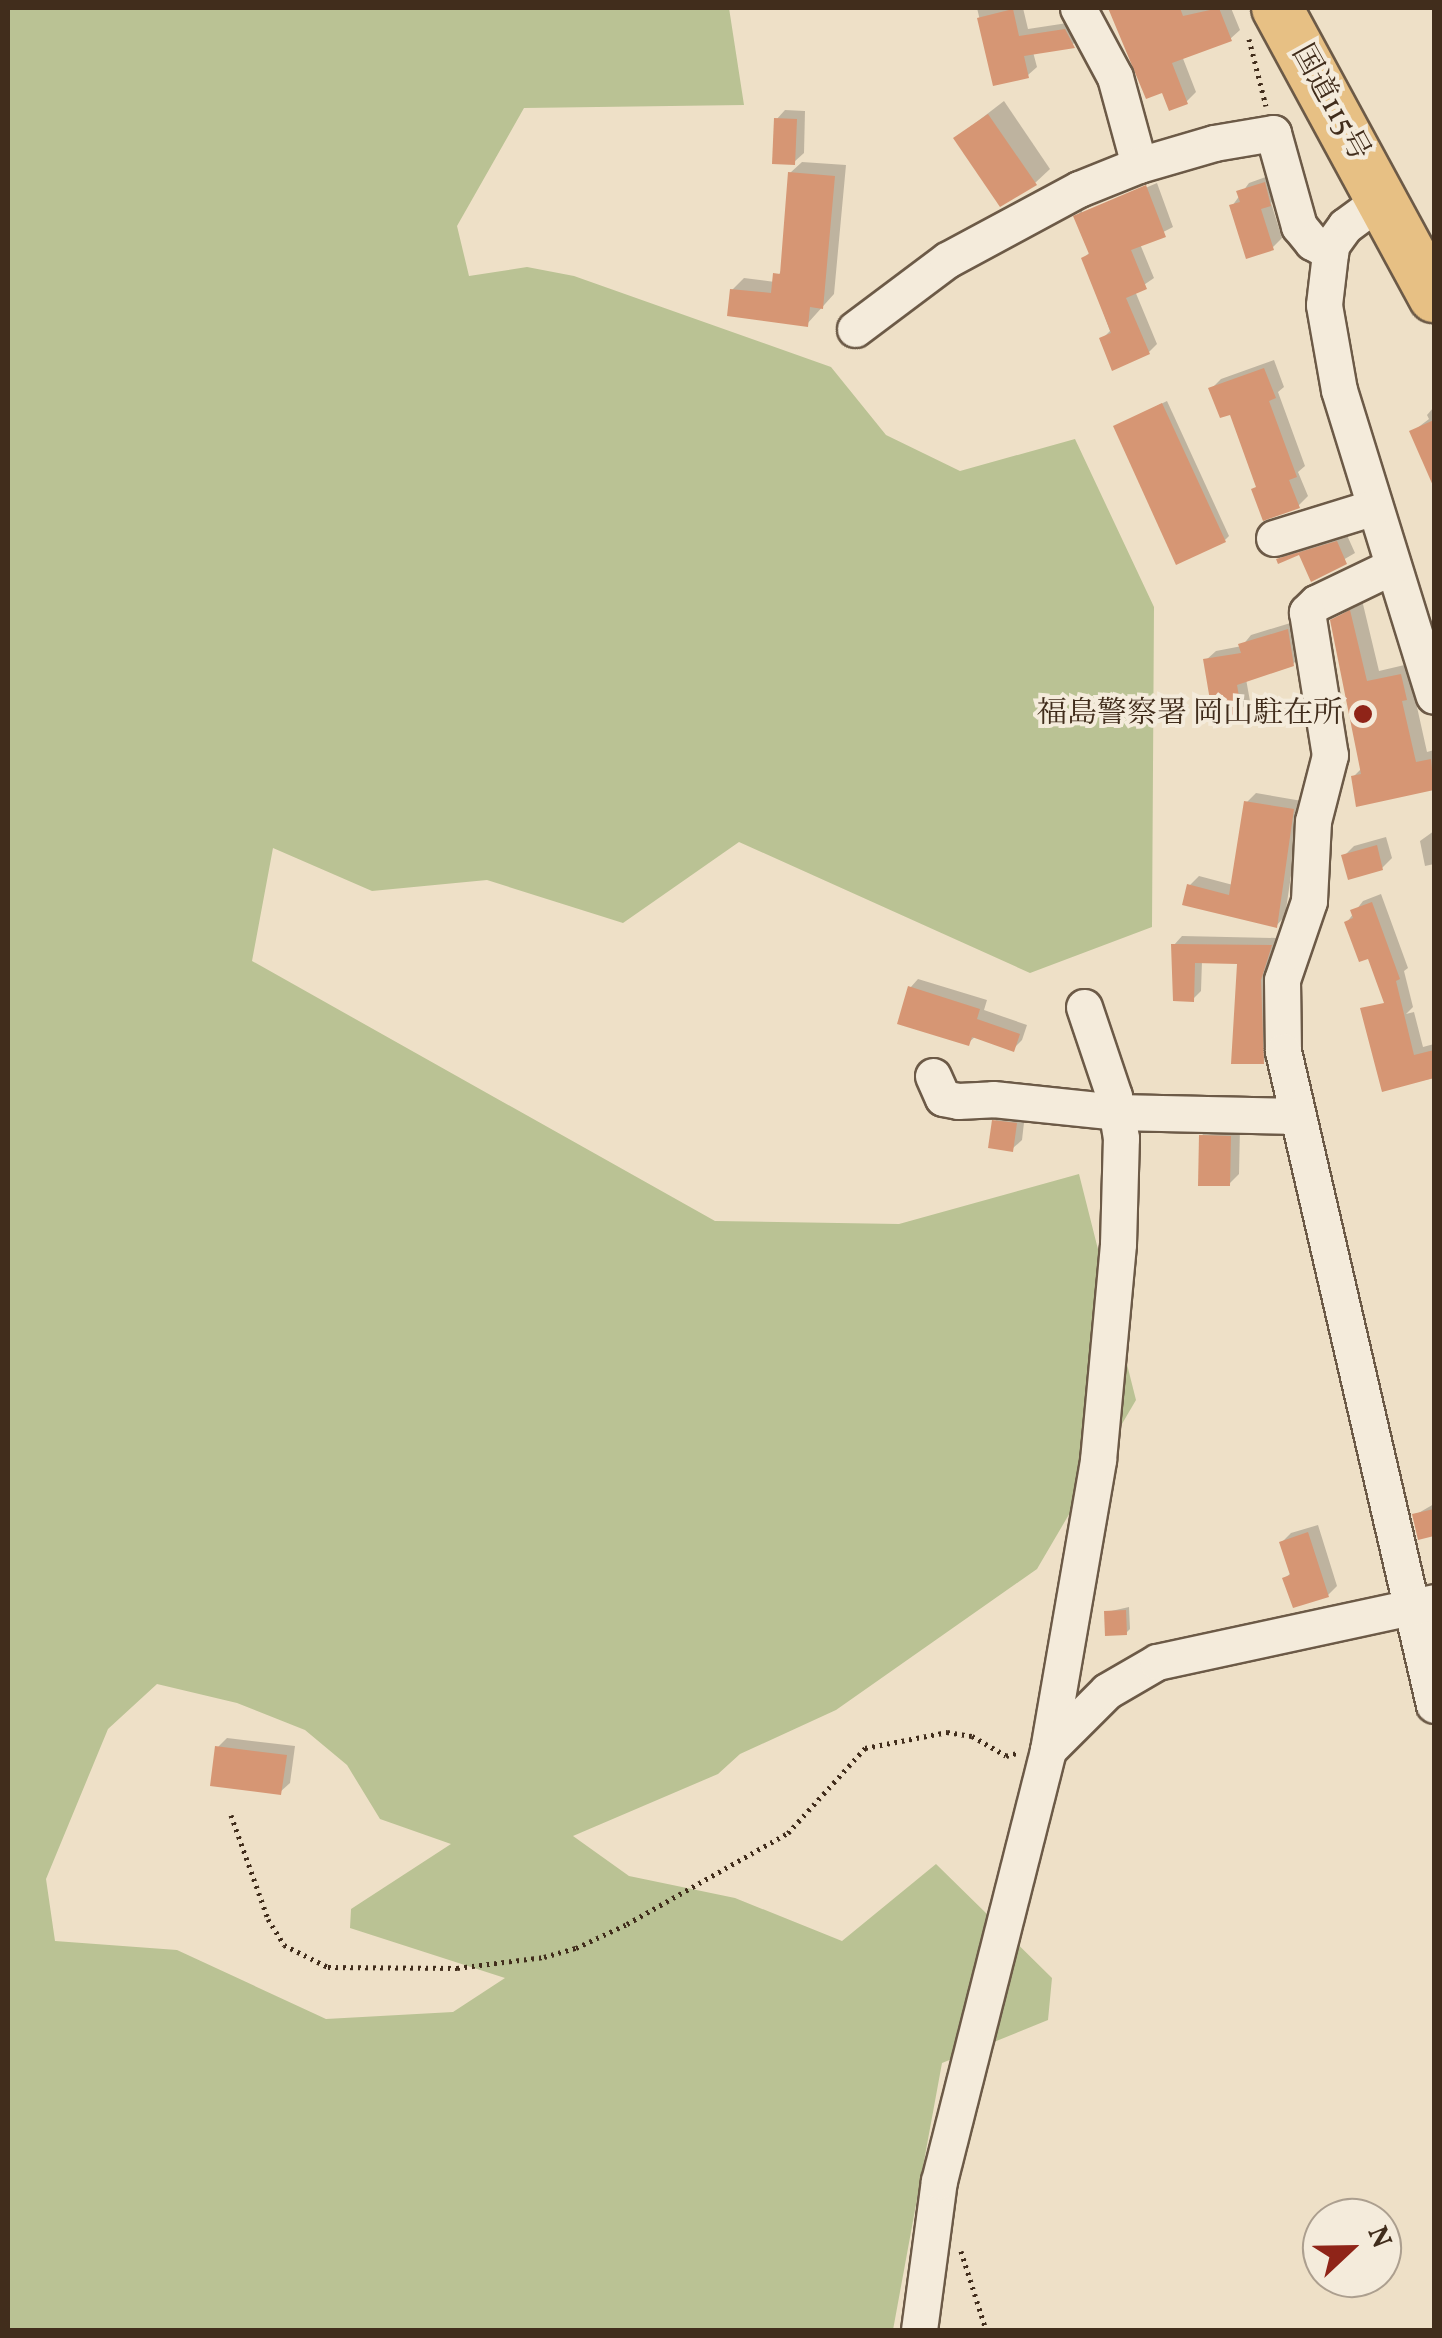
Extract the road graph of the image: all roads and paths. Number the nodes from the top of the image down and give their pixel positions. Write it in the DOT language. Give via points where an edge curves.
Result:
graph roads {
  1 [pos="1078,8"];
  2 [pos="1302,8"];
  3 [pos="1261,17"];
  4 [pos="1273,133"];
  5 [pos="1140,165"];
  6 [pos="1383,198"];
  7 [pos="1330,252"];
  8 [pos="1434,297"];
  9 [pos="855,329"];
  10 [pos="1374,507"];
  11 [pos="1274,538"];
  12 [pos="1392,566"];
  13 [pos="1434,696"];
  14 [pos="1084,1007"];
  15 [pos="934,1076"];
  16 [pos="1116,1112"];
  17 [pos="1297,1116"];
  18 [pos="1422,1604"];
  19 [pos="1434,1705"];
  20 [pos="1048,1750"];
  21 [pos="230,1815"];
  22 [pos="956,2237"];
  23 [pos="919,2330"];
  24 [pos="986,2330"];
  1 -- 5 [label="street" via="1115,77"];
  2 -- 6 [label="highway, 国道115号"];
  3 -- 4 [label="path"];
  3 -- 6 [label="highway, 国道115号"];
  4 -- 5 [label="street"];
  4 -- 7 [label="street" via="1299,226"];
  5 -- 9 [label="street" via="1078,189 947,260"];
  6 -- 7 [label="street" via="1345,226"];
  6 -- 8 [label="highway, 国道115号"];
  7 -- 10 [label="street" via="1324,304 1331,359"];
  10 -- 11 [label="street"];
  10 -- 12 [label="street"];
  12 -- 13 [label="street"];
  12 -- 17 [label="street" via="1306,612 1330,755 1313,821 1310,901 1282,980 1283,1052"];
  14 -- 16 [label="street"];
  15 -- 16 [label="street" via="944,1098 958,1101 1028,1100"];
  16 -- 17 [label="street"];
  16 -- 20 [label="street" via="1118,1244 1098,1460"];
  17 -- 18 [label="street"];
  18 -- 19 [label="street"];
  18 -- 20 [label="street" via="1157,1662 1107,1690"];
  20 -- 21 [label="path" via="1006,1756 972,1736 946,1732 864,1748 788,1833 627,1924 544,1957 457,1968 328,1967 284,1944 268,1919"];
  20 -- 23 [label="street" via="939,2181"];
  22 -- 24 [label="path"];
}
